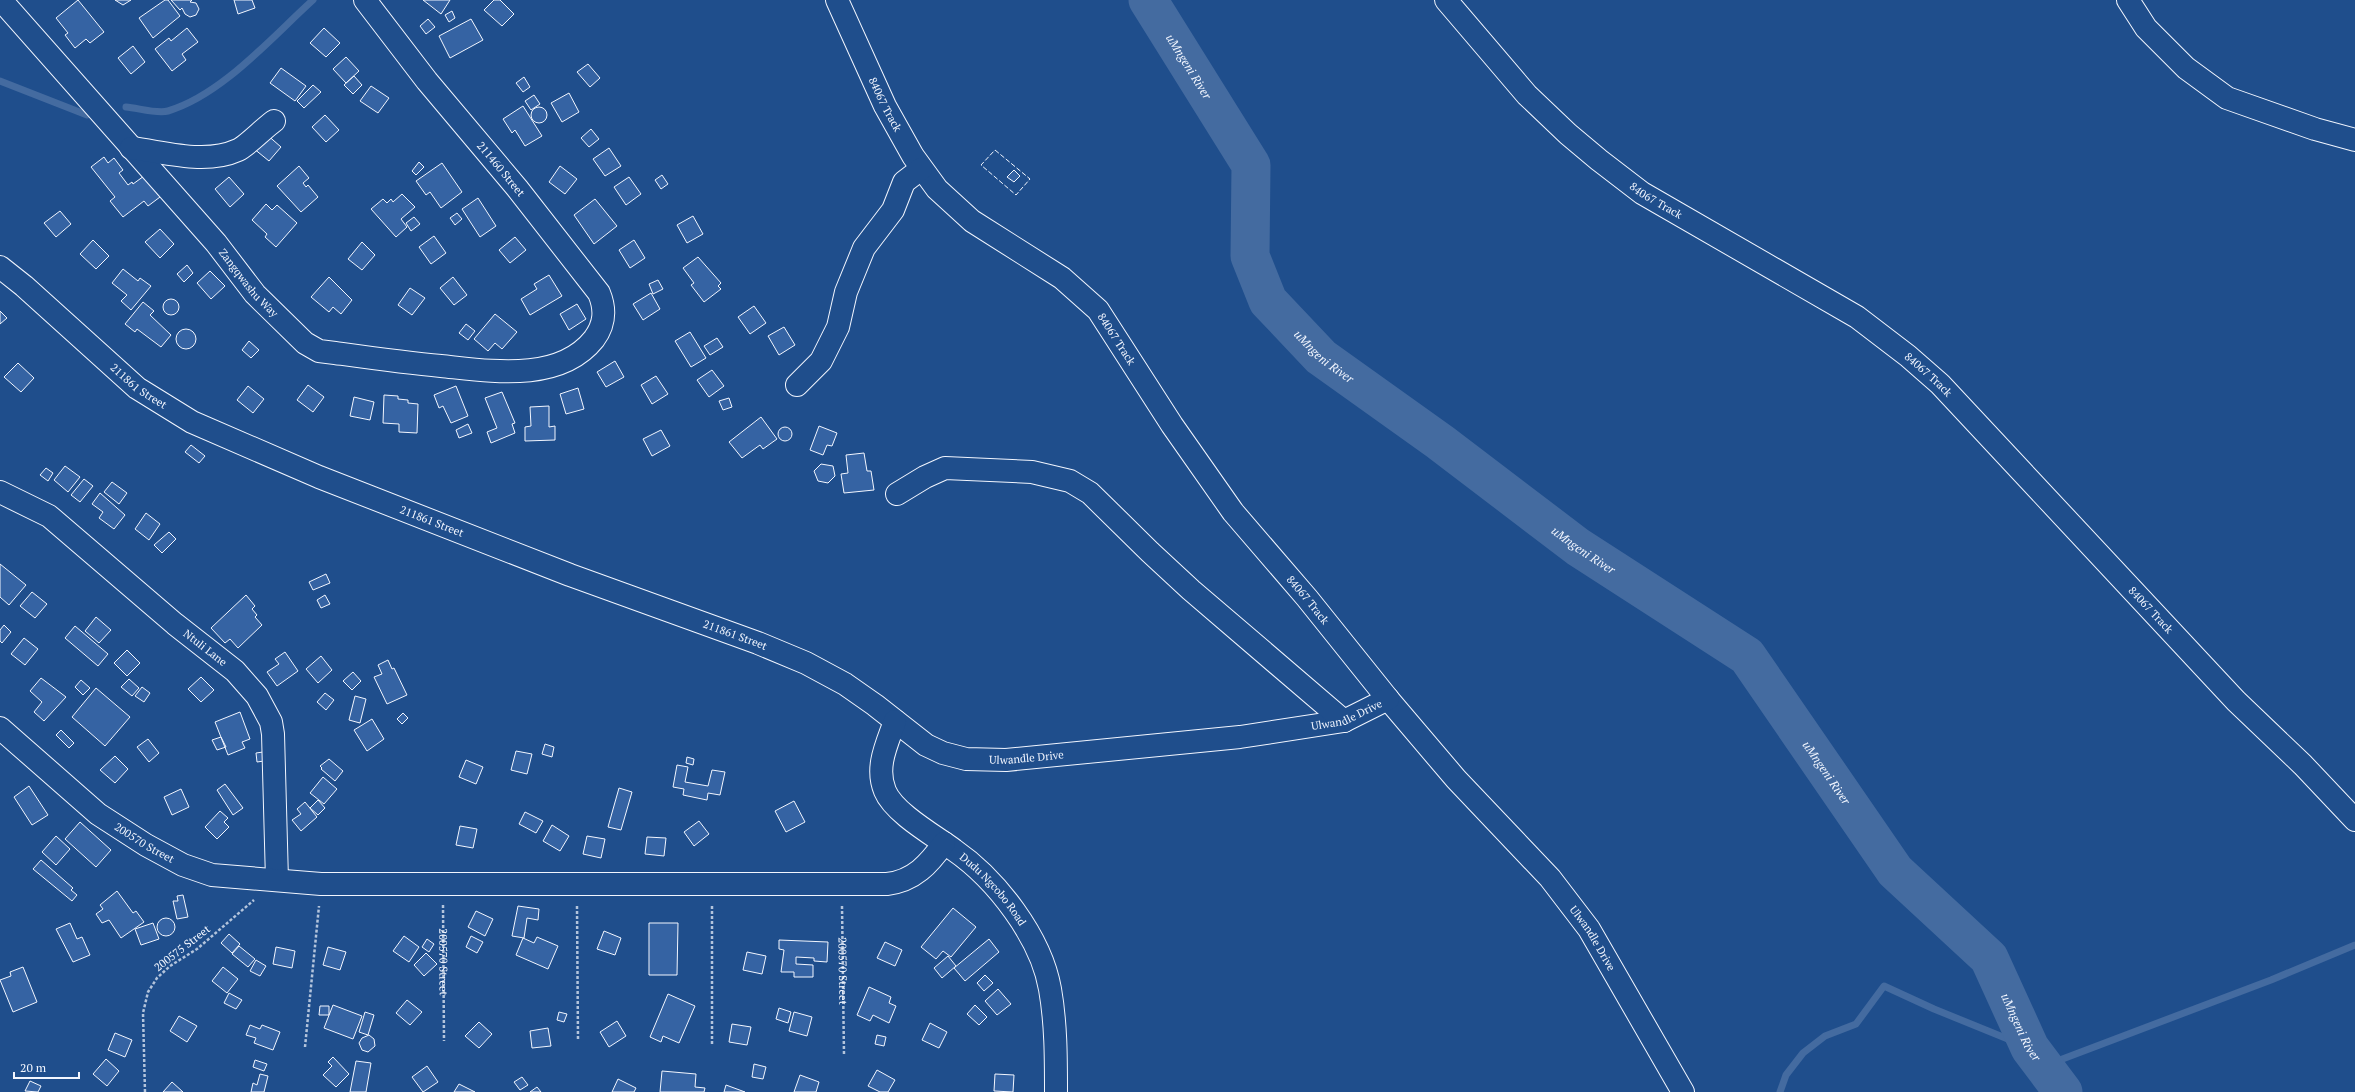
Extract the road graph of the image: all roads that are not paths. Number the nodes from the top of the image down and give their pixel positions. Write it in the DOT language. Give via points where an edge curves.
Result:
graph roads {
  1 [pos="1,0"];
  2 [pos="365,0"];
  3 [pos="837,0"];
  4 [pos="1446,0"];
  5 [pos="2128,0"];
  6 [pos="274,121"];
  7 [pos="2355,140"];
  8 [pos="131,148"];
  9 [pos="921,169"];
  10 [pos="0,267"];
  11 [pos="588,345"];
  12 [pos="797,385"];
  13 [pos="0,492"];
  14 [pos="897,494"];
  15 [pos="1388,699"];
  16 [pos="895,721"];
  17 [pos="1344,721"];
  18 [pos="0,728"];
  19 [pos="2355,820"];
  20 [pos="944,843"];
  21 [pos="267,880"];
  22 [pos="1056,1092"];
  23 [pos="1683,1092"];
  1 -- 8 [label="street, Zangqwashu Way"];
  2 -- 11 [label="street, 211460 Street" via="427,81 563,245 599,293 604,314 596,335"];
  3 -- 9 [label="street, 84067 Track" via="885,106"];
  4 -- 19 [label="street, 84067 Track" via="1527,95 1599,160 1642,193 1857,317 1940,384 2236,701 2308,770"];
  5 -- 7 [label="street" via="2146,28 2186,68 2227,98 2315,129"];
  6 -- 8 [label="street" via="239,150 223,155 201,157"];
  8 -- 11 [label="street, Zangqwashu Way" via="216,243 255,294 306,343 319,351 397,362 507,371 558,364 580,354"];
  9 -- 12 [label="street" via="904,182 893,210 864,248 846,292 838,327 821,361"];
  9 -- 15 [label="street, 84067 Track" via="972,221 1062,278 1098,310 1219,494"];
  10 -- 16 [label="street, 211861 Street" via="137,388 192,422 319,477 806,663 845,684"];
  13 -- 21 [label="street, Ntuli Lane" via="49,516 175,624 231,667 257,696 271,722 273,734"];
  14 -- 17 [label="street" via="945,468 1032,472 1070,481 1090,493 1191,590"];
  15 -- 17 [label="street, Ulwandle Drive"];
  15 -- 23 [label="street, Ulwandle Drive" via="1456,779 1550,878 1572,906 1589,929"];
  16 -- 17 [label="street, Ulwandle Drive" via="926,745 943,753 984,760 1240,737"];
  16 -- 20 [label="street, Dudu Ngcobo Road" via="881,761 885,792 895,805"];
  18 -- 21 [label="street, 200570 Street" via="98,814 146,845 183,865 212,875"];
  20 -- 21 [label="street, 200570 Street" via="915,876 899,883 842,886 712,886 577,883 321,884"];
  20 -- 22 [label="street, Dudu Ngcobo Road" via="981,871 995,886 1025,928 1040,958 1050,988 1053,1010"];
}
